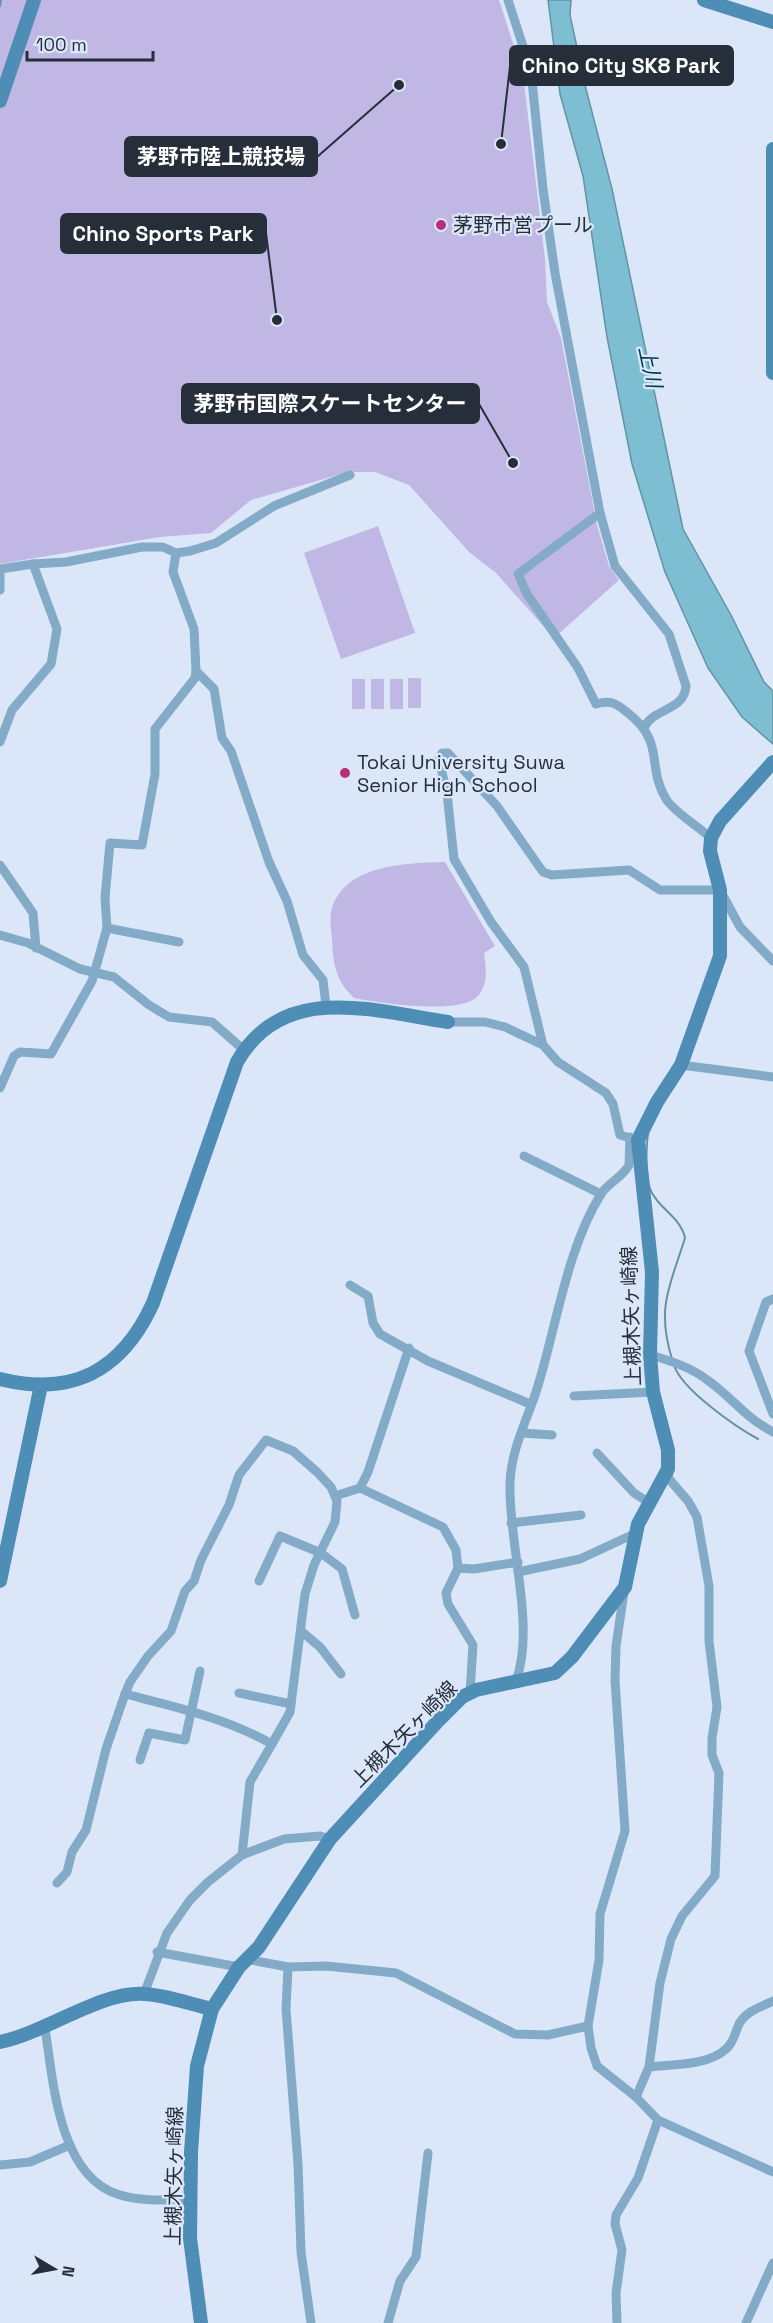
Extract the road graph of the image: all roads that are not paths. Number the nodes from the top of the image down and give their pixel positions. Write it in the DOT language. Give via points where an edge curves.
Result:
graph roads {
  1 [pos="34,0"];
  2 [pos="508,0"];
  3 [pos="704,0"];
  4 [pos="716,3"];
  5 [pos="773,22"];
  6 [pos="0,101"];
  7 [pos="773,152"];
  8 [pos="773,274"];
  9 [pos="773,373"];
  10 [pos="350,475"];
  11 [pos="600,513"];
  12 [pos="176,553"];
  13 [pos="33,564"];
  14 [pos="0,571"];
  15 [pos="0,590"];
  16 [pos="196,671"];
  17 [pos="645,726"];
  18 [pos="0,742"];
  19 [pos="773,762"];
  20 [pos="711,838"];
  21 [pos="0,864"];
  22 [pos="720,890"];
  23 [pos="107,928"];
  24 [pos="0,935"];
  25 [pos="179,942"];
  26 [pos="36,948"];
  27 [pos="773,961"];
  28 [pos="94,973"];
  29 [pos="326,1006"];
  30 [pos="448,1022"];
  31 [pos="543,1045"];
  32 [pos="244,1050"];
  33 [pos="681,1065"];
  34 [pos="773,1077"];
  35 [pos="0,1088"];
  36 [pos="634,1139"];
  37 [pos="524,1156"];
  38 [pos="602,1194"];
  39 [pos="350,1285"];
  40 [pos="773,1299"];
  41 [pos="409,1348"];
  42 [pos="655,1356"];
  43 [pos="0,1379"];
  44 [pos="41,1385"];
  45 [pos="653,1392"];
  46 [pos="574,1396"];
  47 [pos="530,1404"];
  48 [pos="773,1414"];
  49 [pos="773,1432"];
  50 [pos="522,1433"];
  51 [pos="552,1435"];
  52 [pos="597,1453"];
  53 [pos="668,1468"];
  54 [pos="360,1488"];
  55 [pos="335,1496"];
  56 [pos="648,1502"];
  57 [pos="581,1515"];
  58 [pos="511,1523"];
  59 [pos="636,1533"];
  60 [pos="321,1553"];
  61 [pos="518,1562"];
  62 [pos="458,1569"];
  63 [pos="518,1572"];
  64 [pos="0,1581"];
  65 [pos="260,1581"];
  66 [pos="626,1587"];
  67 [pos="355,1615"];
  68 [pos="301,1630"];
  69 [pos="200,1671"];
  70 [pos="341,1674"];
  71 [pos="516,1681"];
  72 [pos="239,1693"];
  73 [pos="470,1693"];
  74 [pos="125,1694"];
  75 [pos="291,1704"];
  76 [pos="191,1711"];
  77 [pos="273,1744"];
  78 [pos="140,1760"];
  79 [pos="330,1839"];
  80 [pos="242,1855"];
  81 [pos="57,1883"];
  82 [pos="158,1952"];
  83 [pos="242,1963"];
  84 [pos="288,1967"];
  85 [pos="144,1994"];
  86 [pos="773,2001"];
  87 [pos="212,2009"];
  88 [pos="588,2026"];
  89 [pos="45,2028"];
  90 [pos="0,2042"];
  91 [pos="650,2067"];
  92 [pos="636,2097"];
  93 [pos="658,2120"];
  94 [pos="69,2145"];
  95 [pos="428,2154"];
  96 [pos="0,2165"];
  97 [pos="773,2172"];
  98 [pos="190,2199"];
  99 [pos="773,2263"];
  100 [pos="201,2323"];
  101 [pos="311,2323"];
  102 [pos="388,2323"];
  103 [pos="617,2323"];
  104 [pos="746,2323"];
  1 -- 6 [label="main road"];
  2 -- 11 [label="street" via="531,71 555,273"];
  3 -- 4 [label="main road"];
  4 -- 5 [label="main road"];
  7 -- 8 [label="main road"];
  8 -- 9 [label="main road"];
  10 -- 12 [label="street" via="274,506 216,543"];
  11 -- 17 [label="street" via="615,566 669,634 686,686 679,704 649,719"];
  11 -- 17 [label="street" via="518,574 526,594 579,668 596,704 618,704"];
  12 -- 13 [label="street" via="163,547 142,547 66,562"];
  12 -- 16 [label="street" via="173,572 192,619"];
  13 -- 14 [label="street"];
  13 -- 18 [label="street" via="57,629 51,664 12,710"];
  14 -- 15 [label="street"];
  16 -- 23 [label="street" via="195,678 155,729 155,774 142,845 110,843 105,898"];
  16 -- 29 [label="street" via="214,689 222,738 231,751 269,862 287,901 303,955 323,980"];
  17 -- 20 [label="street" via="668,802"];
  19 -- 20 [label="main road" via="720,821"];
  20 -- 22 [label="main road" via="710,851"];
  21 -- 26 [label="street" via="33,913"];
  22 -- 27 [label="street" via="740,927"];
  22 -- 31 [label="street" via="660,890 629,870 552,875 543,872 477,782 448,753 442,753 439,760 454,859 524,968"];
  22 -- 33 [label="main road" via="720,956"];
  23 -- 25 [label="street"];
  23 -- 28 [label="street"];
  24 -- 26 [label="street"];
  26 -- 28 [label="street"];
  28 -- 32 [label="street" via="122,981 169,1017 212,1022"];
  28 -- 35 [label="street" via="80,1007 51,1054 20,1052 14,1056"];
  29 -- 30 [label="main road"];
  29 -- 32 [label="main road" via="291,1014 262,1031"];
  30 -- 31 [label="street" via="486,1022"];
  31 -- 36 [label="street" via="558,1062 606,1094 613,1104 620,1135"];
  32 -- 44 [label="main road" via="145,1322 109,1364 76,1381"];
  33 -- 34 [label="street"];
  33 -- 36 [label="main road"];
  36 -- 38 [label="street" via="626,1170"];
  36 -- 42 [label="main road, 上槻木矢ヶ崎線" via="652,1272"];
  37 -- 38 [label="street"];
  38 -- 47 [label="street" via="566,1281"];
  39 -- 41 [label="street" via="368,1296 373,1323 380,1334"];
  40 -- 48 [label="street" via="766,1302 749,1352"];
  41 -- 47 [label="street" via="429,1361"];
  41 -- 54 [label="street" via="383,1432"];
  42 -- 45 [label="main road, 上槻木矢ヶ崎線"];
  42 -- 49 [label="street" via="683,1365 707,1379 752,1421"];
  43 -- 44 [label="main road"];
  44 -- 64 [label="main road"];
  45 -- 46 [label="street"];
  45 -- 53 [label="main road, 上槻木矢ヶ崎線" via="668,1450"];
  47 -- 50 [label="street"];
  50 -- 51 [label="street"];
  50 -- 58 [label="street" via="512,1461"];
  52 -- 56 [label="street" via="634,1493"];
  53 -- 56 [label="main road, 上槻木矢ヶ崎線"];
  53 -- 91 [label="street" via="669,1479 697,1517 709,1586 709,1641 717,1707 712,1755 719,1773 715,1876 682,1916 671,1939 660,1983"];
  54 -- 55 [label="street"];
  54 -- 62 [label="street" via="443,1527 456,1550"];
  55 -- 60 [label="street" via="335,1522"];
  55 -- 74 [label="street" via="317,1472 292,1451 266,1440 239,1475 194,1581 185,1590 171,1631 148,1656"];
  56 -- 59 [label="main road, 上槻木矢ヶ崎線"];
  57 -- 58 [label="street"];
  58 -- 61 [label="street"];
  59 -- 63 [label="street" via="580,1559"];
  59 -- 66 [label="main road, 上槻木矢ヶ崎線"];
  60 -- 65 [label="street" via="280,1536"];
  60 -- 67 [label="street" via="342,1569"];
  60 -- 68 [label="street" via="305,1594"];
  61 -- 62 [label="street"];
  61 -- 63 [label="street"];
  62 -- 73 [label="street" via="446,1593 448,1604 473,1645"];
  63 -- 71 [label="street" via="523,1661"];
  66 -- 71 [label="main road, 上槻木矢ヶ崎線" via="555,1673"];
  66 -- 88 [label="street" via="617,1636 615,1680 625,1831 600,1914 597,1972"];
  68 -- 70 [label="street"];
  68 -- 75 [label="street"];
  69 -- 76 [label="street"];
  71 -- 73 [label="main road, 上槻木矢ヶ崎線"];
  72 -- 75 [label="street"];
  73 -- 79 [label="main road, 上槻木矢ヶ崎線" via="437,1722"];
  74 -- 76 [label="street"];
  74 -- 81 [label="street" via="106,1749 86,1830 72,1852 67,1872"];
  75 -- 77 [label="street"];
  76 -- 77 [label="street" via="244,1728"];
  76 -- 78 [label="street" via="185,1740 149,1733"];
  77 -- 80 [label="street" via="250,1782"];
  79 -- 80 [label="street" via="284,1839"];
  79 -- 83 [label="main road, 上槻木矢ヶ崎線" via="259,1947"];
  80 -- 82 [label="street" via="190,1900"];
  82 -- 83 [label="street"];
  82 -- 85 [label="street"];
  83 -- 84 [label="street"];
  83 -- 87 [label="main road, 上槻木矢ヶ崎線"];
  84 -- 88 [label="street" via="326,1966 396,1974 515,2034 548,2035"];
  84 -- 101 [label="street" via="286,2009 301,2252"];
  85 -- 87 [label="main road"];
  85 -- 89 [label="main road" via="121,1996"];
  86 -- 91 [label="street" via="748,2013 732,2042 713,2057"];
  87 -- 98 [label="main road, 上槻木矢ヶ崎線" via="197,2066"];
  88 -- 92 [label="street" via="597,2066"];
  89 -- 90 [label="main road"];
  89 -- 94 [label="street" via="59,2116"];
  91 -- 92 [label="street"];
  92 -- 93 [label="street"];
  93 -- 97 [label="street"];
  93 -- 103 [label="street" via="638,2178 616,2215 622,2250 616,2293"];
  94 -- 96 [label="street" via="30,2163"];
  94 -- 98 [label="street" via="96,2183 117,2194 150,2200"];
  95 -- 102 [label="street" via="416,2257 400,2281"];
  98 -- 100 [label="main road, 上槻木矢ヶ崎線" via="193,2269"];
  99 -- 104 [label="street"];
}
